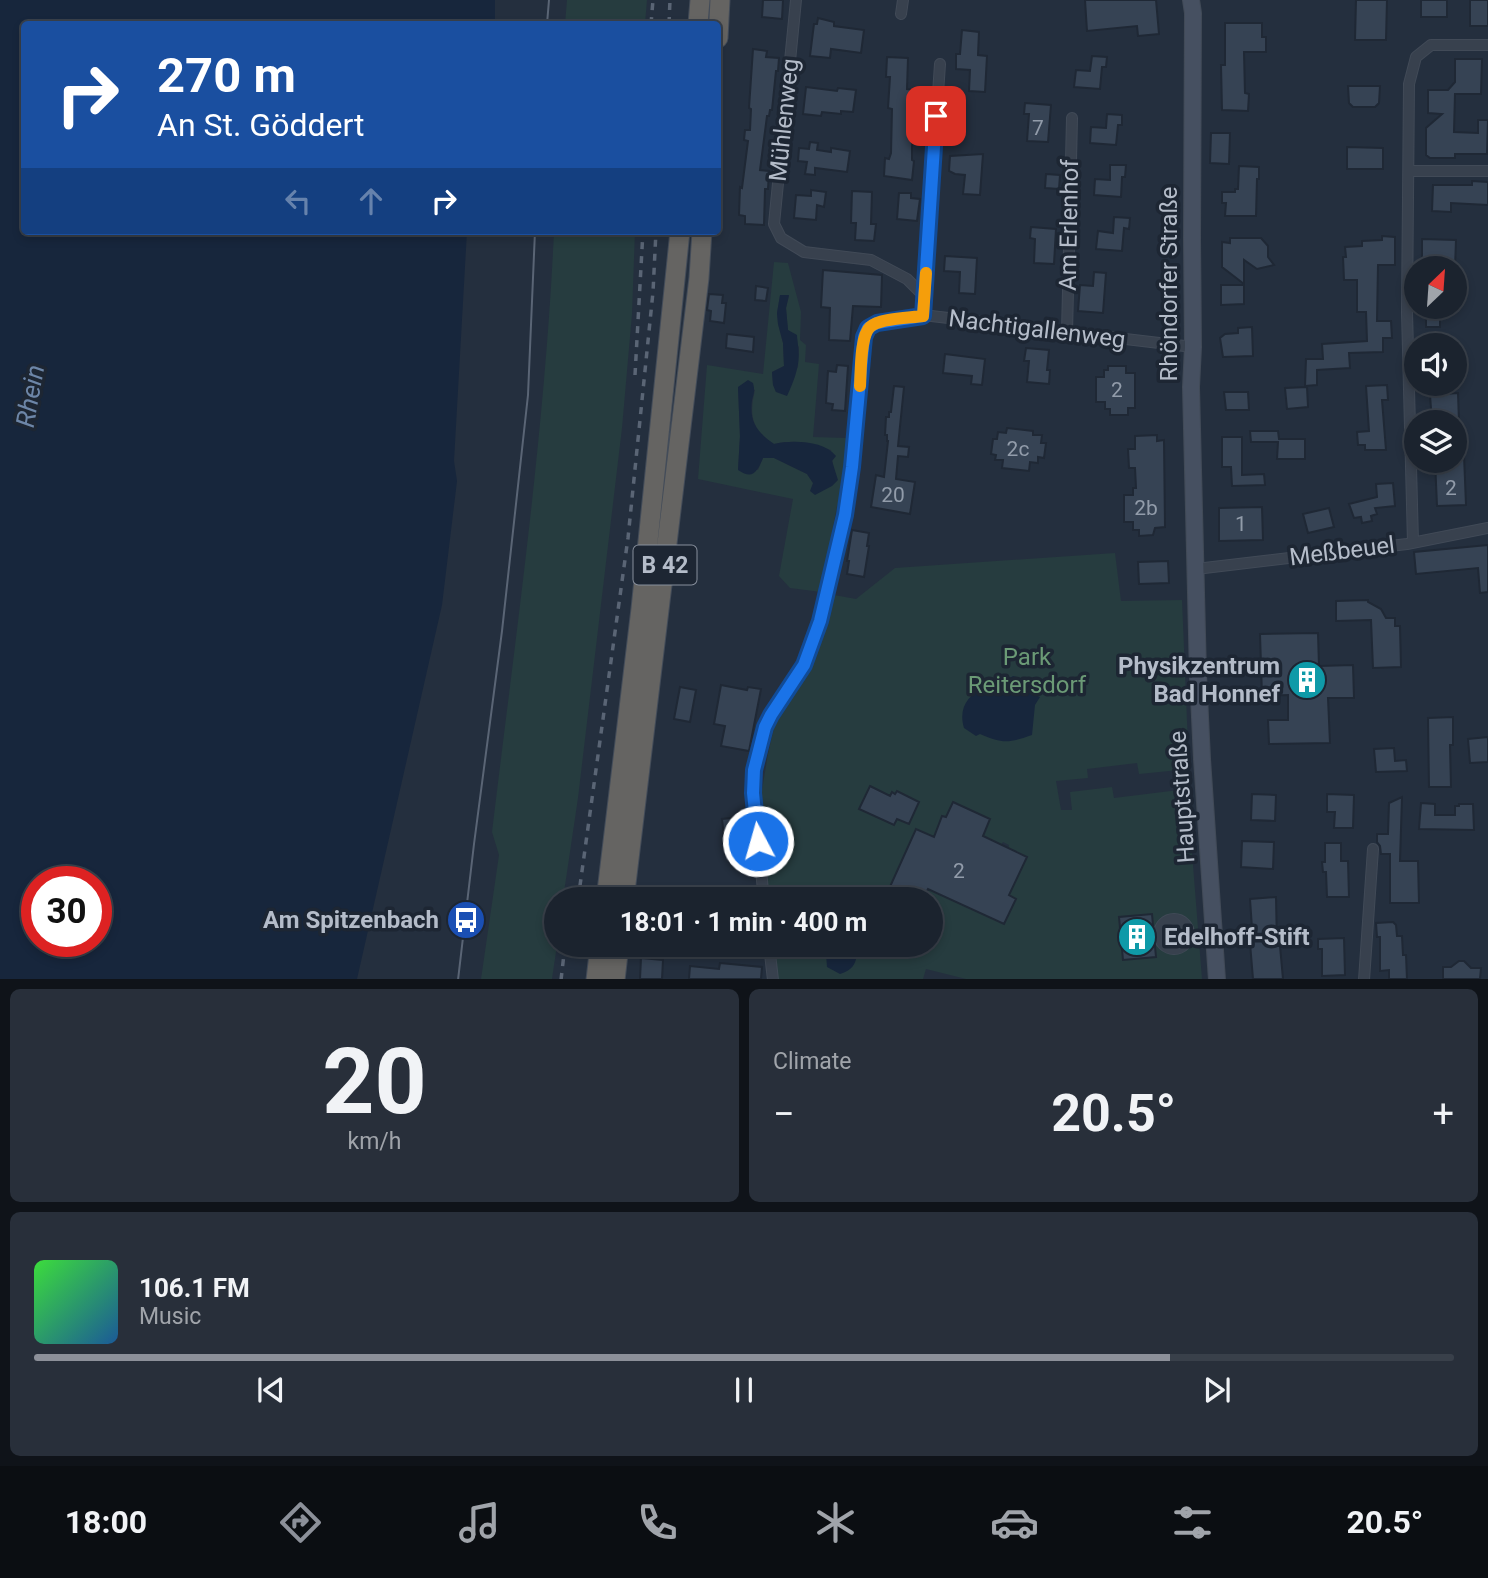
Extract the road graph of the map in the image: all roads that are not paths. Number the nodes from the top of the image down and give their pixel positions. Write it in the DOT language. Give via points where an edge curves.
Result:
graph roads {
  1 [pos="700,0"];
  2 [pos="720,0"];
  3 [pos="796,0"];
  4 [pos="903,0"];
  5 [pos="1191,0"];
  6 [pos="901,14"];
  7 [pos="698,21"];
  8 [pos="719,21"];
  9 [pos="1488,45"];
  10 [pos="940,64"];
  11 [pos="1072,118"];
  12 [pos="1488,170"];
  13 [pos="1409,171"];
  14 [pos="680,235"];
  15 [pos="702,235"];
  16 [pos="781,238"];
  17 [pos="924,296"];
  18 [pos="923,316"];
  19 [pos="1067,333"];
  20 [pos="1193,347"];
  21 [pos="1488,528"];
  22 [pos="1413,543"];
  23 [pos="1196,569"];
  24 [pos="1373,849"];
  25 [pos="608,887"];
  26 [pos="626,887"];
  27 [pos="763,887"];
  28 [pos="599,957"];
  29 [pos="618,957"];
  30 [pos="770,957"];
  31 [pos="596,979"];
  32 [pos="615,979"];
  33 [pos="773,979"];
  34 [pos="1217,979"];
  35 [pos="1364,979"];
  1 -- 7 [label="highway"];
  2 -- 8 [label="highway"];
  3 -- 16 [label="street, Mühlenweg" via="774,224"];
  4 -- 6 [label="street"];
  5 -- 20 [label="main road, Rhöndorfer Straße"];
  9 -- 13 [label="street" via="1431,45 1416,57 1409,84"];
  10 -- 17 [label="street"];
  11 -- 19 [label="street, Am Erlenhof"];
  12 -- 13 [label="street"];
  13 -- 22 [label="street" via="1407,312"];
  14 -- 25 [label="highway, B 42"];
  15 -- 26 [label="highway, B 42"];
  16 -- 17 [label="street, Nachtigallenweg" via="804,252 871,260 906,279"];
  17 -- 18 [label="street"];
  18 -- 19 [label="street, Nachtigallenweg"];
  18 -- 27 [label="street, Nachtigallenweg" via="877,323 864,337 845,515 820,621 804,665 765,727 754,770"];
  19 -- 20 [label="street, Nachtigallenweg"];
  20 -- 23 [label="main road, Rhöndorfer Straße"];
  21 -- 22 [label="street, Meßbeuel"];
  22 -- 23 [label="street, Meßbeuel"];
  23 -- 34 [label="main road, Hauptstraße"];
  24 -- 35 [label="street"];
  28 -- 31 [label="highway"];
  29 -- 32 [label="highway"];
  30 -- 33 [label="street"];
}
